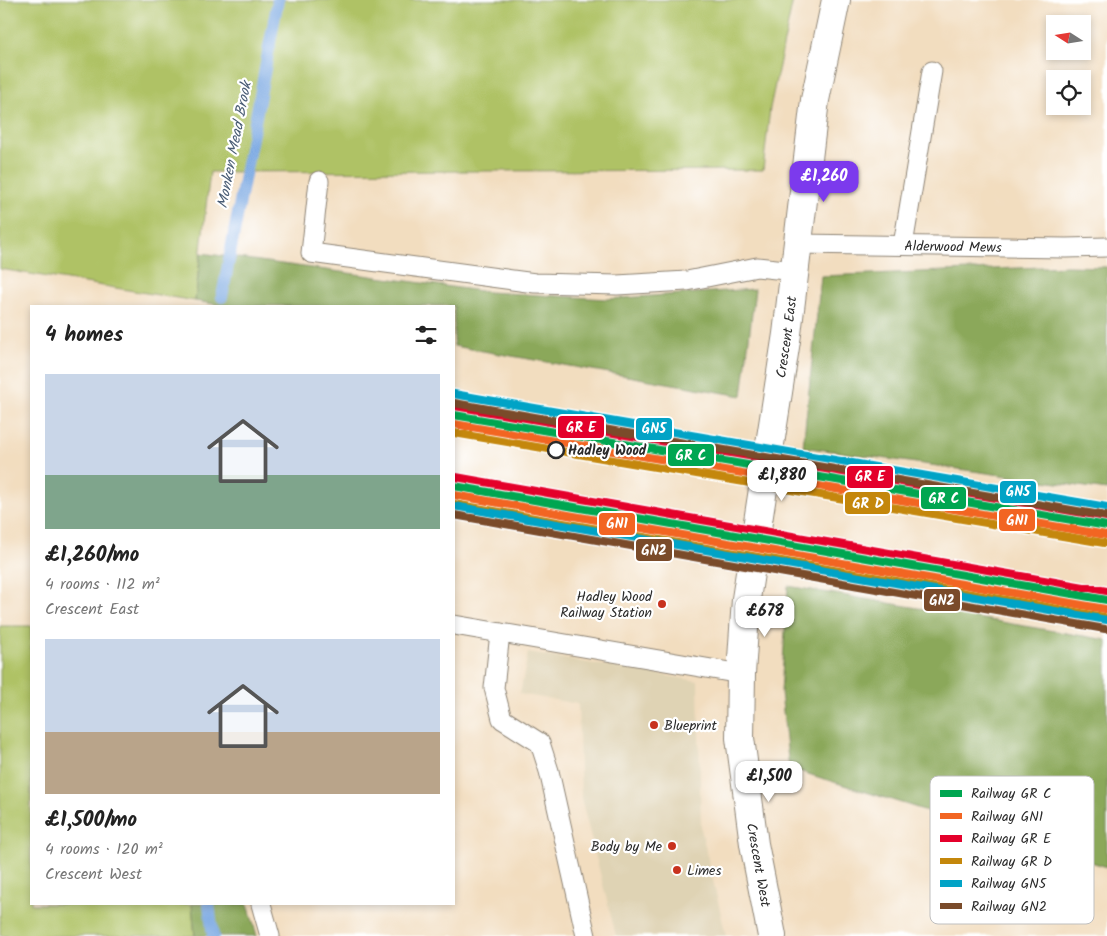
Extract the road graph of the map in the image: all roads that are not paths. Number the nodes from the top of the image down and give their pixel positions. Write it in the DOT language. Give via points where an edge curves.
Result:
graph roads {
  1 [pos="836,0"];
  2 [pos="932,71"];
  3 [pos="319,181"];
  4 [pos="798,244"];
  5 [pos="903,245"];
  6 [pos="1107,247"];
  7 [pos="795,271"];
  8 [pos="455,625"];
  9 [pos="500,633"];
  10 [pos="741,674"];
  11 [pos="261,905"];
  12 [pos="270,936"];
  13 [pos="586,936"];
  14 [pos="772,936"];
  1 -- 4 [label="street, Crescent East" via="816,100"];
  2 -- 5 [label="lane"];
  3 -- 7 [label="lane" via="311,253 535,284 618,285 687,281 757,267"];
  4 -- 5 [label="lane, Alderwood Mews"];
  4 -- 7 [label="street, Crescent East"];
  5 -- 6 [label="lane, Alderwood Mews"];
  7 -- 10 [label="street, Crescent East" via="746,600"];
  8 -- 9 [label="lane"];
  9 -- 10 [label="lane"];
  9 -- 13 [label="lane" via="494,688 502,719 540,743"];
  10 -- 14 [label="street, Crescent West" via="740,738 745,782"];
  11 -- 12 [label="lane"];
}
